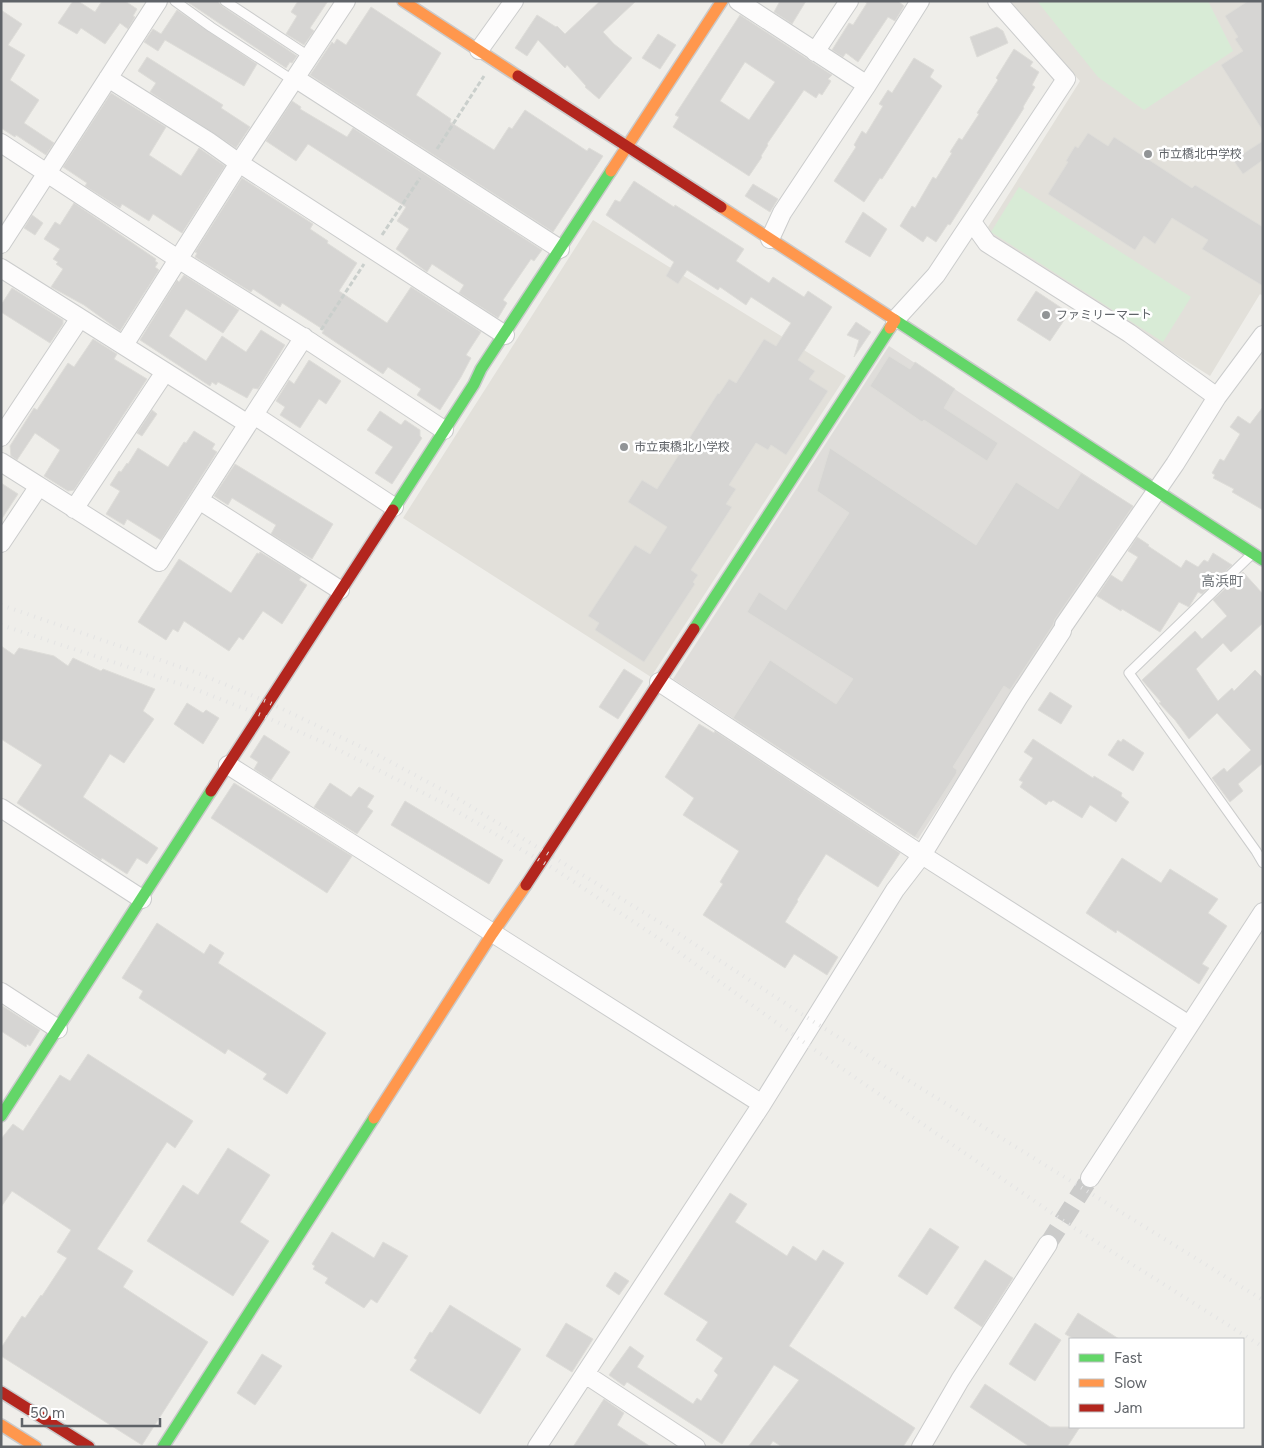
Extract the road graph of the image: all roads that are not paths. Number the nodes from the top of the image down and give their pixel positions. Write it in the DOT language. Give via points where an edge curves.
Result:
graph roads {
  1 [pos="158,1"];
  2 [pos="175,1"];
  3 [pos="225,1"];
  4 [pos="346,1"];
  5 [pos="403,1"];
  6 [pos="514,1"];
  7 [pos="722,1"];
  8 [pos="738,1"];
  9 [pos="849,1"];
  10 [pos="920,1"];
  11 [pos="998,1"];
  12 [pos="479,50"];
  13 [pos="815,52"];
  14 [pos="310,56"];
  15 [pos="108,78"];
  16 [pos="294,80"];
  17 [pos="867,86"];
  18 [pos="1,143"];
  19 [pos="627,147"];
  20 [pos="239,164"];
  21 [pos="47,172"];
  22 [pos="972,222"];
  23 [pos="770,239"];
  24 [pos="1,244"];
  25 [pos="560,249"];
  26 [pos="178,258"];
  27 [pos="1,268"];
  28 [pos="80,318"];
  29 [pos="895,320"];
  30 [pos="505,335"];
  31 [pos="1263,335"];
  32 [pos="308,340"];
  33 [pos="124,345"];
  34 [pos="165,372"];
  35 [pos="1217,397"];
  36 [pos="251,419"];
  37 [pos="444,430"];
  38 [pos="1,437"];
  39 [pos="1,462"];
  40 [pos="39,486"];
  41 [pos="1157,490"];
  42 [pos="199,500"];
  43 [pos="394,507"];
  44 [pos="74,509"];
  45 [pos="1,543"];
  46 [pos="1259,552"];
  47 [pos="340,590"];
  48 [pos="659,682"];
  49 [pos="228,765"];
  50 [pos="1,808"];
  51 [pos="922,855"];
  52 [pos="1263,863"];
  53 [pos="142,899"];
  54 [pos="1263,912"];
  55 [pos="492,934"];
  56 [pos="1,992"];
  57 [pos="1189,1025"];
  58 [pos="58,1029"];
  59 [pos="762,1104"];
  60 [pos="1,1116"];
  61 [pos="1090,1178"];
  62 [pos="1048,1244"];
  63 [pos="585,1374"];
  64 [pos="1,1392"];
  65 [pos="1,1425"];
  66 [pos="36,1447"];
  67 [pos="89,1447"];
  68 [pos="163,1447"];
  69 [pos="537,1447"];
  70 [pos="696,1447"];
  71 [pos="921,1447"];
  1 -- 15 [label="street"];
  2 -- 16 [label="lane"];
  3 -- 14 [label="lane"];
  4 -- 14 [label="street"];
  5 -- 12 [label="main road"];
  6 -- 12 [label="street"];
  7 -- 19 [label="main road"];
  8 -- 13 [label="street"];
  9 -- 13 [label="street"];
  10 -- 17 [label="street"];
  11 -- 22 [label="street" via="1066,79"];
  12 -- 19 [label="main road"];
  13 -- 17 [label="street"];
  14 -- 16 [label="street"];
  15 -- 20 [label="street"];
  15 -- 21 [label="street"];
  16 -- 20 [label="street"];
  16 -- 25 [label="street"];
  17 -- 23 [label="street" via="782,213"];
  18 -- 21 [label="street"];
  19 -- 23 [label="main road"];
  19 -- 25 [label="main road"];
  20 -- 26 [label="street"];
  20 -- 30 [label="street"];
  21 -- 24 [label="street"];
  21 -- 26 [label="street"];
  22 -- 29 [label="street" via="936,275"];
  22 -- 35 [label="street" via="987,243 1129,333"];
  23 -- 29 [label="main road"];
  25 -- 30 [label="main road"];
  26 -- 32 [label="street"];
  26 -- 33 [label="street"];
  27 -- 28 [label="street"];
  28 -- 33 [label="street"];
  28 -- 38 [label="street"];
  29 -- 41 [label="main road"];
  29 -- 48 [label="main road"];
  30 -- 37 [label="main road"];
  31 -- 35 [label="street"];
  32 -- 36 [label="street"];
  32 -- 37 [label="street"];
  33 -- 34 [label="street"];
  34 -- 36 [label="street"];
  34 -- 44 [label="street"];
  35 -- 41 [label="street"];
  36 -- 42 [label="street"];
  36 -- 43 [label="street"];
  37 -- 43 [label="main road"];
  39 -- 40 [label="street"];
  40 -- 44 [label="street"];
  40 -- 45 [label="street"];
  41 -- 46 [label="main road"];
  41 -- 51 [label="street" via="1063,628"];
  42 -- 44 [label="street" via="158,562"];
  42 -- 47 [label="street"];
  43 -- 47 [label="main road"];
  46 -- 52 [label="lane" via="1129,673"];
  47 -- 49 [label="main road"];
  48 -- 51 [label="street"];
  48 -- 55 [label="main road" via="543,862"];
  49 -- 53 [label="main road"];
  49 -- 55 [label="street"];
  50 -- 53 [label="street"];
  51 -- 57 [label="street"];
  51 -- 59 [label="street" via="895,890"];
  53 -- 58 [label="main road"];
  54 -- 57 [label="street"];
  55 -- 59 [label="street"];
  55 -- 68 [label="main road"];
  56 -- 58 [label="street"];
  57 -- 61 [label="street"];
  58 -- 60 [label="main road"];
  59 -- 63 [label="street"];
  62 -- 71 [label="street"];
  63 -- 69 [label="street"];
  63 -- 70 [label="street"];
  64 -- 67 [label="main road"];
  65 -- 66 [label="main road"];
}
